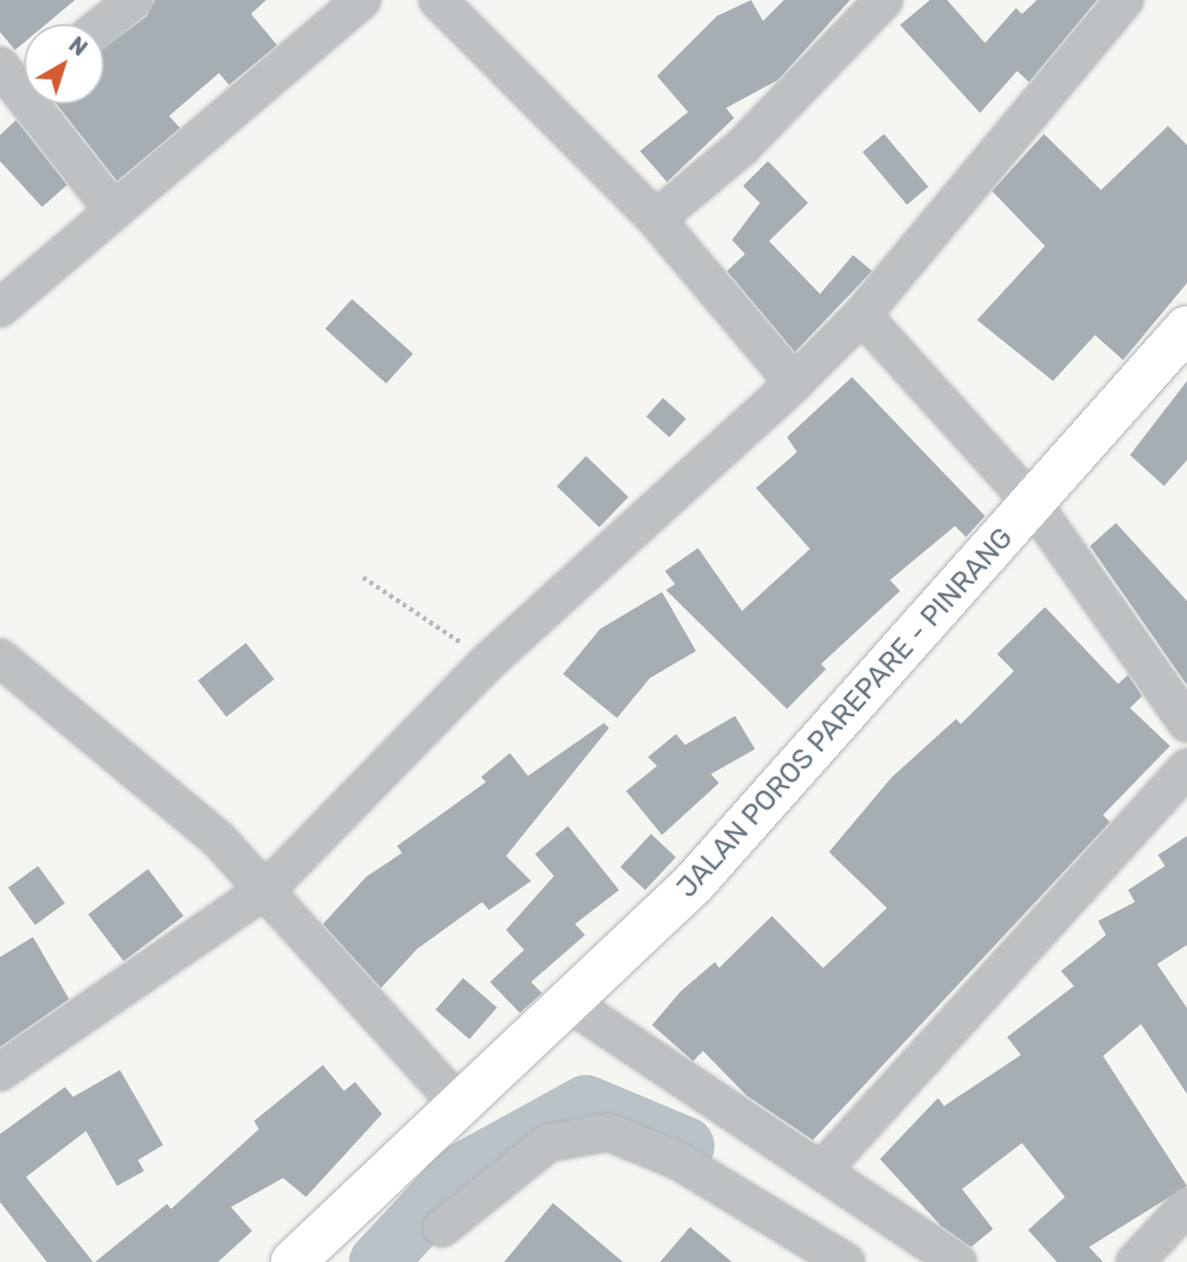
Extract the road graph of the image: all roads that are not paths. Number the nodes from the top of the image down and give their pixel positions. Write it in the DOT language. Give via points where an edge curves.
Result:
graph roads {
  1 [pos="134,0"];
  2 [pos="362,0"];
  3 [pos="438,0"];
  4 [pos="884,0"];
  5 [pos="1109,6"];
  6 [pos="104,24"];
  7 [pos="15,85"];
  8 [pos="112,209"];
  9 [pos="656,219"];
  10 [pos="0,308"];
  11 [pos="862,315"];
  12 [pos="1187,328"];
  13 [pos="794,383"];
  14 [pos="1033,504"];
  15 [pos="0,658"];
  16 [pos="1187,723"];
  17 [pos="1187,768"];
  18 [pos="268,888"];
  19 [pos="572,1005"];
  20 [pos="0,1072"];
  21 [pos="459,1105"];
  22 [pos="823,1169"];
  23 [pos="1187,1206"];
  24 [pos="442,1228"];
  25 [pos="293,1262"];
  26 [pos="846,1262"];
  27 [pos="957,1262"];
  28 [pos="1135,1262"];
  1 -- 6 [label="street"];
  2 -- 8 [label="street"];
  3 -- 9 [label="street"];
  4 -- 9 [label="street" via="742,147"];
  5 -- 11 [label="street"];
  7 -- 8 [label="street"];
  8 -- 10 [label="street"];
  9 -- 13 [label="street"];
  11 -- 13 [label="street"];
  11 -- 14 [label="street"];
  12 -- 14 [label="highway, JALAN POROS PAREPARE - PINRANG"];
  13 -- 18 [label="street" via="489,661"];
  14 -- 16 [label="street"];
  14 -- 19 [label="highway, JALAN POROS PAREPARE - PINRANG" via="797,775"];
  15 -- 18 [label="street"];
  17 -- 22 [label="street"];
  18 -- 20 [label="street"];
  18 -- 21 [label="street"];
  19 -- 21 [label="highway, JALAN POROS PAREPARE - PINRANG"];
  19 -- 22 [label="street"];
  21 -- 25 [label="highway, JALAN POROS PAREPARE - PINRANG"];
  22 -- 27 [label="street"];
  23 -- 28 [label="street"];
  24 -- 26 [label="street" via="548,1143 609,1132 679,1161"];
}
